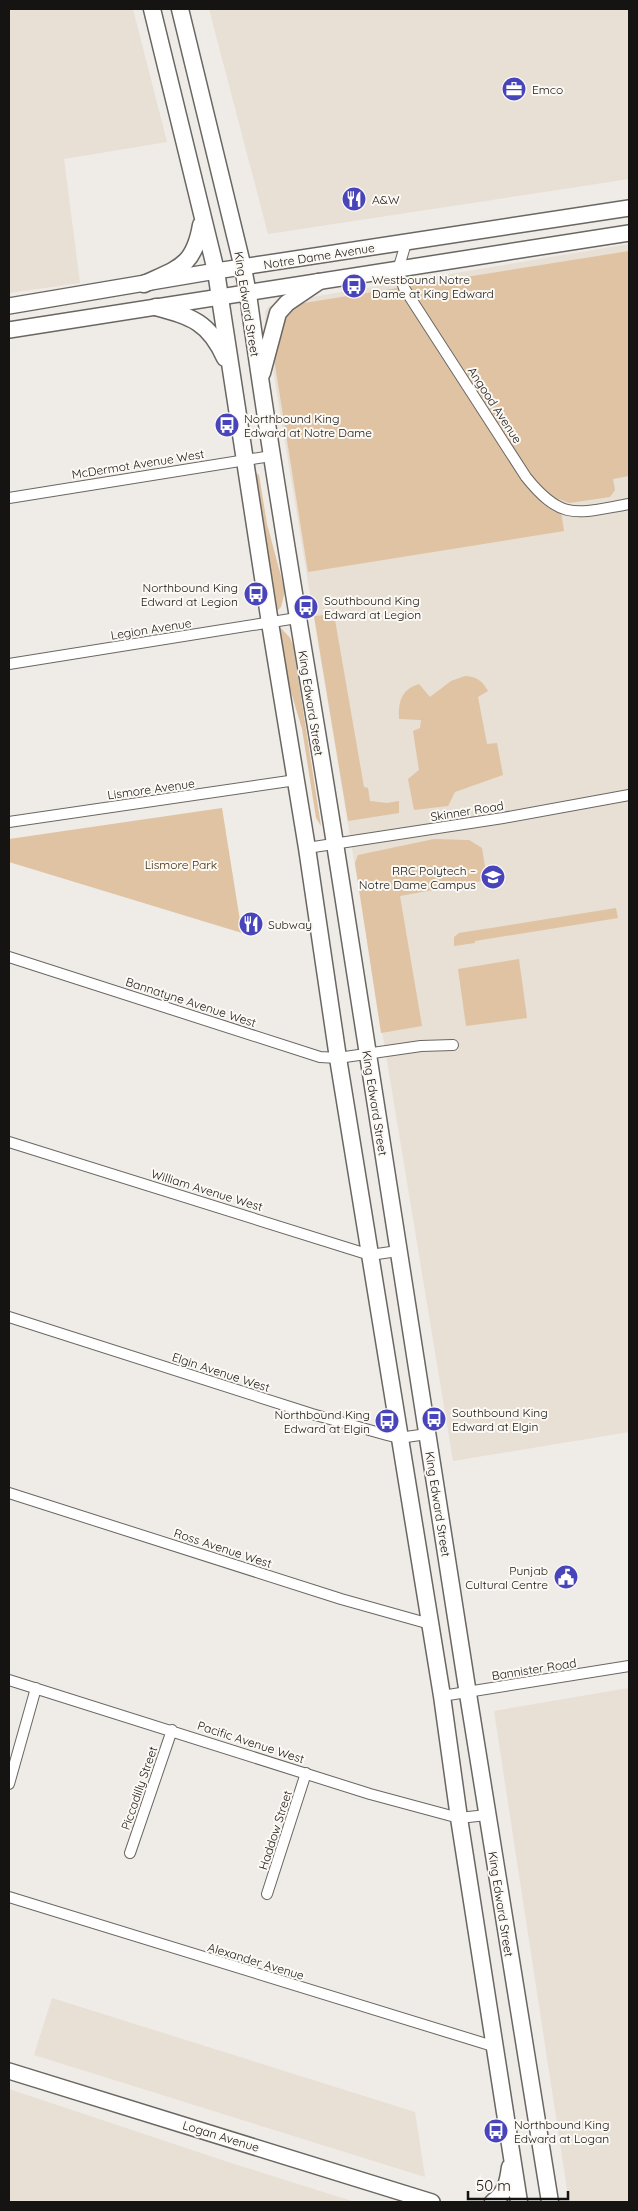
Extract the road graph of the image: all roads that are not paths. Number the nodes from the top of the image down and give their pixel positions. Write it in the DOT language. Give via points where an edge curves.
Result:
graph roads {
  1 [pos="152,9"];
  2 [pos="180,9"];
  3 [pos="629,208"];
  4 [pos="605,212"];
  5 [pos="202,218"];
  6 [pos="629,233"];
  7 [pos="609,236"];
  8 [pos="406,243"];
  9 [pos="243,268"];
  10 [pos="398,270"];
  11 [pos="216,271"];
  12 [pos="318,282"];
  13 [pos="144,284"];
  14 [pos="248,294"];
  15 [pos="220,298"];
  16 [pos="9,306"];
  17 [pos="156,307"];
  18 [pos="9,330"];
  19 [pos="232,373"];
  20 [pos="260,380"];
  21 [pos="271,456"];
  22 [pos="245,460"];
  23 [pos="9,498"];
  24 [pos="629,504"];
  25 [pos="297,618"];
  26 [pos="270,623"];
  27 [pos="9,664"];
  28 [pos="296,780"];
  29 [pos="629,795"];
  30 [pos="9,822"];
  31 [pos="335,844"];
  32 [pos="307,848"];
  33 [pos="9,957"];
  34 [pos="453,1045"];
  35 [pos="367,1055"];
  36 [pos="338,1058"];
  37 [pos="9,1142"];
  38 [pos="398,1251"];
  39 [pos="370,1255"];
  40 [pos="9,1318"];
  41 [pos="427,1434"];
  42 [pos="399,1438"];
  43 [pos="9,1493"];
  44 [pos="430,1624"];
  45 [pos="629,1666"];
  46 [pos="9,1680"];
  47 [pos="36,1688"];
  48 [pos="467,1692"];
  49 [pos="442,1696"];
  50 [pos="172,1730"];
  51 [pos="306,1773"];
  52 [pos="9,1784"];
  53 [pos="487,1815"];
  54 [pos="459,1818"];
  55 [pos="130,1853"];
  56 [pos="267,1894"];
  57 [pos="9,1897"];
  58 [pos="496,2047"];
  59 [pos="9,2071"];
  60 [pos="512,2155"];
  61 [pos="432,2202"];
  62 [pos="493,2202"];
  63 [pos="519,2202"];
  64 [pos="550,2202"];
  1 -- 5 [label="main road, King Edward Street"];
  2 -- 9 [label="main road, King Edward Street"];
  3 -- 4 [label="main road, Notre Dame Avenue"];
  4 -- 7 [label="main road"];
  4 -- 8 [label="main road, Notre Dame Avenue"];
  5 -- 11 [label="main road, King Edward Street"];
  5 -- 13 [label="main road" via="198,244 191,255 176,270"];
  6 -- 7 [label="main road, Notre Dame Avenue"];
  7 -- 10 [label="main road, Notre Dame Avenue"];
  8 -- 9 [label="main road, Notre Dame Avenue"];
  8 -- 10 [label="street"];
  9 -- 11 [label="main road, Notre Dame Avenue"];
  9 -- 14 [label="main road, King Edward Street"];
  10 -- 12 [label="main road, Notre Dame Avenue"];
  10 -- 24 [label="street, Angood Avenue" via="404,288 526,477 544,498 558,508 576,512"];
  11 -- 13 [label="main road, Notre Dame Avenue"];
  11 -- 15 [label="main road, King Edward Street"];
  12 -- 14 [label="main road, Notre Dame Avenue"];
  12 -- 20 [label="main road" via="278,313"];
  13 -- 16 [label="main road, Notre Dame Avenue"];
  14 -- 15 [label="main road, Notre Dame Avenue"];
  14 -- 20 [label="main road, King Edward Street"];
  15 -- 17 [label="main road, Notre Dame Avenue"];
  15 -- 19 [label="main road, King Edward Street"];
  17 -- 18 [label="main road, Notre Dame Avenue"];
  17 -- 19 [label="main road" via="186,316 211,333"];
  19 -- 22 [label="main road, King Edward Street"];
  20 -- 21 [label="main road, King Edward Street"];
  21 -- 22 [label="street, McDermot Avenue West"];
  21 -- 25 [label="main road, King Edward Street"];
  22 -- 23 [label="street, McDermot Avenue West"];
  22 -- 26 [label="main road, King Edward Street"];
  25 -- 26 [label="street, Legion Avenue"];
  25 -- 31 [label="main road, King Edward Street"];
  26 -- 27 [label="street, Legion Avenue"];
  26 -- 28 [label="main road, King Edward Street"];
  28 -- 30 [label="street, Lismore Avenue"];
  28 -- 32 [label="main road, King Edward Street"];
  29 -- 31 [label="street, Skinner Road"];
  31 -- 32 [label="street, Skinner Road"];
  31 -- 35 [label="main road, King Edward Street"];
  32 -- 36 [label="main road, King Edward Street"];
  33 -- 36 [label="street, Bannatyne Avenue West" via="320,1057"];
  34 -- 35 [label="street, Bannatyne Avenue West" via="421,1046"];
  35 -- 36 [label="street, Bannatyne Avenue West"];
  35 -- 38 [label="main road, King Edward Street"];
  36 -- 39 [label="main road, King Edward Street"];
  37 -- 39 [label="street, William Avenue West"];
  38 -- 39 [label="street, William Avenue West"];
  38 -- 41 [label="main road, King Edward Street"];
  39 -- 42 [label="main road, King Edward Street"];
  40 -- 42 [label="street, Elgin Avenue West" via="312,1414"];
  41 -- 42 [label="street, Elgin Avenue West"];
  41 -- 48 [label="main road, King Edward Street"];
  42 -- 44 [label="main road, King Edward Street"];
  43 -- 44 [label="street, Ross Avenue West" via="341,1599"];
  44 -- 49 [label="main road, King Edward Street"];
  45 -- 48 [label="street, Bannister Road"];
  46 -- 47 [label="street, Pacific Avenue West"];
  47 -- 50 [label="street, Pacific Avenue West"];
  47 -- 52 [label="street"];
  48 -- 49 [label="street, Bannister Road"];
  48 -- 53 [label="main road, King Edward Street"];
  49 -- 54 [label="main road, King Edward Street"];
  50 -- 51 [label="street, Pacific Avenue West"];
  50 -- 55 [label="street, Piccadilly Street"];
  51 -- 54 [label="street, Pacific Avenue West"];
  51 -- 56 [label="street, Haddow Street"];
  53 -- 54 [label="street, Pacific Avenue West"];
  53 -- 64 [label="main road, King Edward Street"];
  54 -- 58 [label="main road, King Edward Street"];
  57 -- 58 [label="street, Alexander Avenue"];
  58 -- 60 [label="main road, King Edward Street"];
  59 -- 61 [label="main road, Logan Avenue"];
  60 -- 62 [label="main road" via="508,2186"];
  60 -- 63 [label="main road, King Edward Street"];
}
